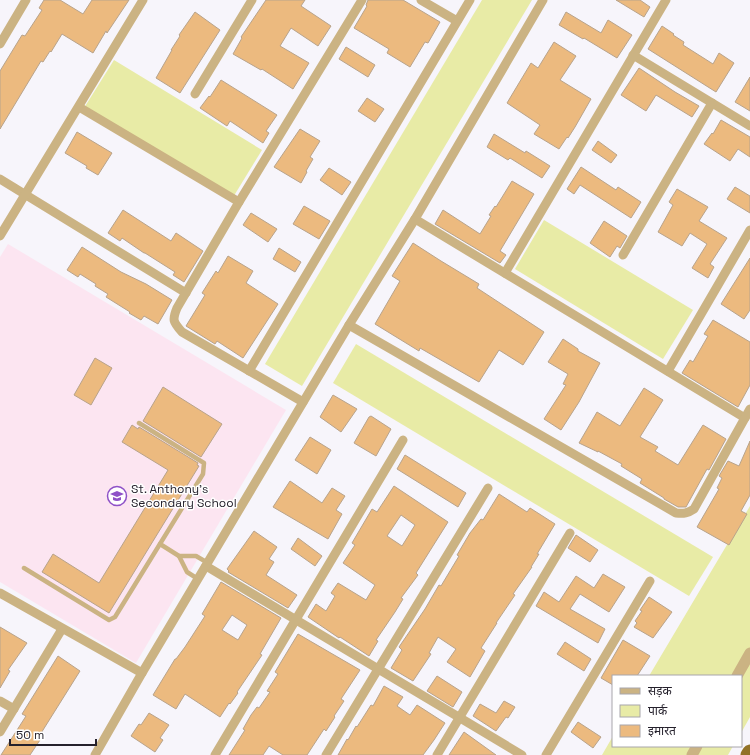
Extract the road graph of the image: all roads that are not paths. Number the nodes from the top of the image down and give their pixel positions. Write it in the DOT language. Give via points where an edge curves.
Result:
graph roads {
  1 [pos="26,0"];
  2 [pos="143,0"];
  3 [pos="252,0"];
  4 [pos="362,0"];
  5 [pos="422,0"];
  6 [pos="470,0"];
  7 [pos="543,0"];
  8 [pos="666,0"];
  9 [pos="457,22"];
  10 [pos="0,44"];
  11 [pos="633,55"];
  12 [pos="195,94"];
  13 [pos="712,103"];
  14 [pos="79,107"];
  15 [pos="750,126"];
  16 [pos="0,179"];
  17 [pos="25,194"];
  18 [pos="239,202"];
  19 [pos="415,219"];
  20 [pos="750,230"];
  21 [pos="0,236"];
  22 [pos="624,255"];
  23 [pos="505,273"];
  24 [pos="186,294"];
  25 [pos="349,325"];
  26 [pos="249,371"];
  27 [pos="668,371"];
  28 [pos="303,402"];
  29 [pos="750,409"];
  30 [pos="745,418"];
  31 [pos="140,423"];
  32 [pos="403,440"];
  33 [pos="488,488"];
  34 [pos="570,533"];
  35 [pos="160,544"];
  36 [pos="179,556"];
  37 [pos="207,564"];
  38 [pos="24,568"];
  39 [pos="198,579"];
  40 [pos="650,581"];
  41 [pos="0,593"];
  42 [pos="296,620"];
  43 [pos="62,629"];
  44 [pos="750,653"];
  45 [pos="378,669"];
  46 [pos="142,673"];
  47 [pos="738,675"];
  48 [pos="0,702"];
  49 [pos="14,709"];
  50 [pos="459,718"];
  51 [pos="0,732"];
  52 [pos="750,752"];
  53 [pos="95,755"];
  54 [pos="215,755"];
  55 [pos="326,755"];
  56 [pos="437,755"];
  57 [pos="522,755"];
  58 [pos="546,755"];
  59 [pos="748,755"];
  1 -- 10 [label="street"];
  2 -- 14 [label="street"];
  3 -- 12 [label="street"];
  4 -- 18 [label="street"];
  5 -- 9 [label="street"];
  6 -- 9 [label="street"];
  7 -- 19 [label="street"];
  8 -- 11 [label="street"];
  9 -- 26 [label="street"];
  11 -- 13 [label="street"];
  11 -- 23 [label="street"];
  13 -- 15 [label="street"];
  13 -- 22 [label="street"];
  14 -- 17 [label="street"];
  14 -- 18 [label="street"];
  16 -- 17 [label="street"];
  17 -- 21 [label="street"];
  17 -- 24 [label="street"];
  18 -- 24 [label="street"];
  19 -- 23 [label="street"];
  19 -- 25 [label="street"];
  20 -- 27 [label="street"];
  23 -- 27 [label="street"];
  24 -- 26 [label="street" via="173,318 175,325 182,332"];
  25 -- 28 [label="street"];
  25 -- 30 [label="street" via="676,513 684,514 694,509"];
  26 -- 28 [label="street"];
  27 -- 30 [label="street"];
  28 -- 37 [label="street"];
  29 -- 30 [label="street"];
  31 -- 35 [label="lane" via="204,463 203,474"];
  32 -- 42 [label="street"];
  33 -- 45 [label="street"];
  34 -- 50 [label="street"];
  35 -- 36 [label="lane"];
  35 -- 38 [label="lane" via="115,617 109,620"];
  36 -- 37 [label="lane" via="196,556"];
  36 -- 39 [label="lane" via="187,572"];
  37 -- 39 [label="street"];
  37 -- 42 [label="street"];
  39 -- 46 [label="street"];
  40 -- 58 [label="street"];
  41 -- 43 [label="street"];
  42 -- 45 [label="street"];
  42 -- 54 [label="street"];
  43 -- 46 [label="street"];
  43 -- 49 [label="street"];
  44 -- 47 [label="street"];
  45 -- 50 [label="street"];
  45 -- 55 [label="street"];
  46 -- 53 [label="street"];
  48 -- 49 [label="street"];
  49 -- 51 [label="street"];
  50 -- 56 [label="street"];
  50 -- 57 [label="street"];
  52 -- 59 [label="highway"];
}
